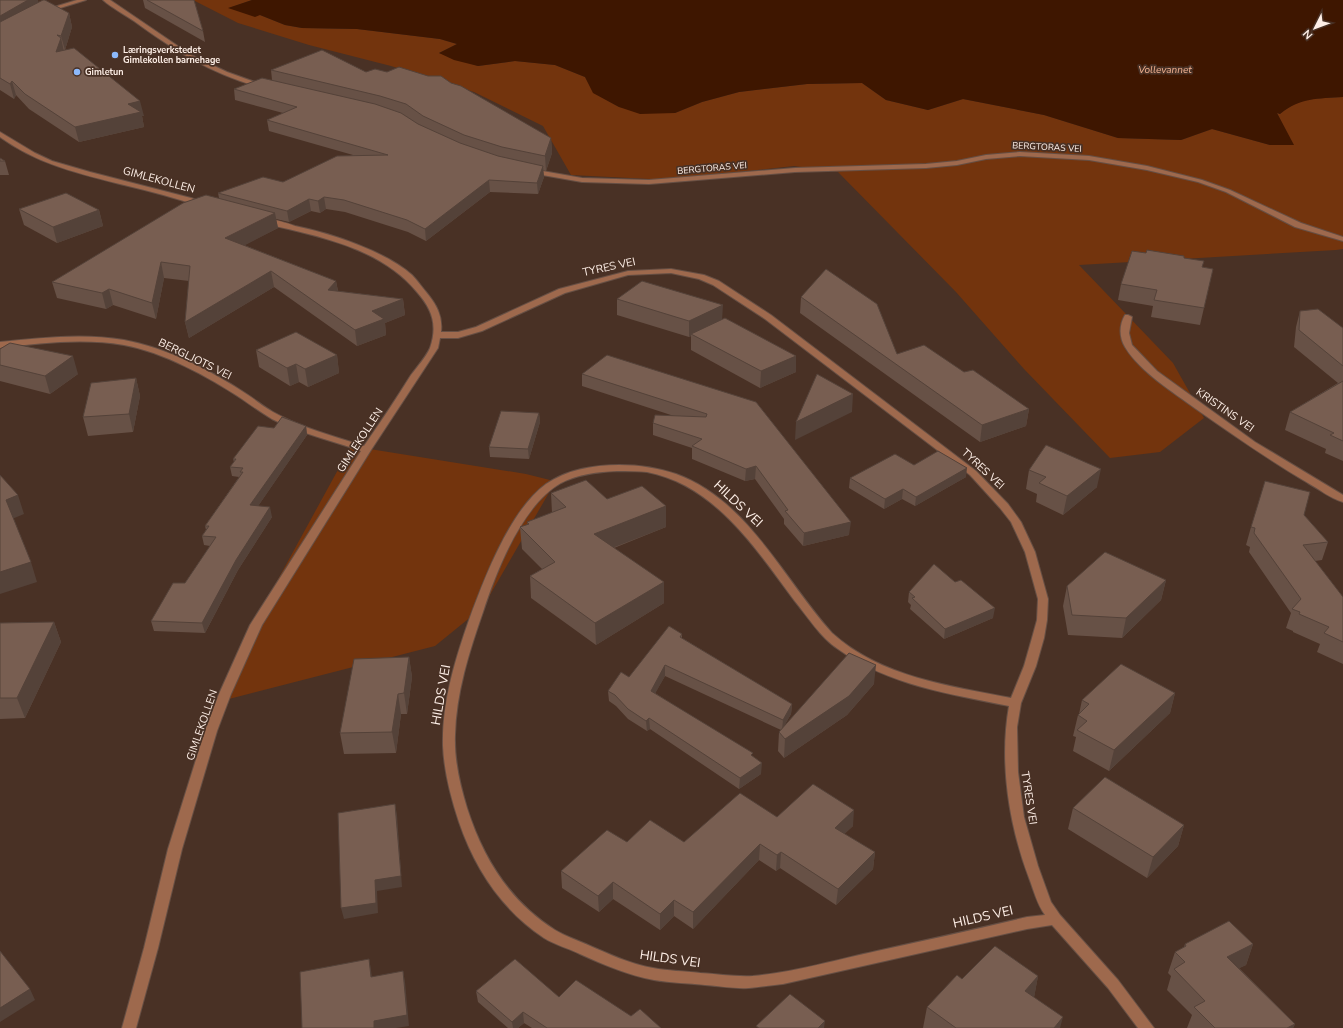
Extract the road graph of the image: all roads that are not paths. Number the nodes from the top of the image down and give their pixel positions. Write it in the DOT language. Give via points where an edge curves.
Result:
graph roads {
  1 [pos="83,0"];
  2 [pos="106,0"];
  3 [pos="36,14"];
  4 [pos="272,88"];
  5 [pos="0,134"];
  6 [pos="524,170"];
  7 [pos="211,206"];
  8 [pos="256,218"];
  9 [pos="1343,239"];
  10 [pos="1128,317"];
  11 [pos="437,335"];
  12 [pos="0,345"];
  13 [pos="366,450"];
  14 [pos="1343,499"];
  15 [pos="1015,703"];
  16 [pos="1055,919"];
  17 [pos="129,1028"];
  18 [pos="1147,1028"];
  1 -- 3 [label="street"];
  2 -- 4 [label="street" via="200,63 238,79"];
  5 -- 7 [label="street, GIMLEKOLLEN" via="11,143 51,162"];
  6 -- 9 [label="street, BERGTORAS VEI" via="582,180 649,182 795,170 926,166 1020,154 1089,158 1200,180 1292,222"];
  8 -- 11 [label="street, GIMLEKOLLEN" via="314,232 356,246 388,263 409,277 431,303 437,319"];
  10 -- 14 [label="street, KRISTINS VEI" via="1124,334 1129,348 1174,389 1241,437"];
  11 -- 13 [label="street, GIMLEKOLLEN" via="434,348"];
  11 -- 15 [label="street, TYRES VEI" via="458,335 479,329 562,291 628,273 686,273 716,283 745,301 973,473 1016,522 1030,552 1043,599 1038,638"];
  12 -- 13 [label="street, BERGLJOTS VEI" via="72,340 113,341 143,347 186,365 300,428"];
  13 -- 17 [label="street, GIMLEKOLLEN" via="256,625 225,694 210,731 175,849"];
  15 -- 16 [label="street, TYRES VEI" via="1011,727 1012,772 1018,817 1031,866 1046,904"];
  15 -- 16 [label="street, HILDS VEI" via="924,684 886,672 861,659 825,632 740,523 715,500 667,473 640,468 604,468 570,475 550,485 539,495 511,533 496,560 464,649 448,741 458,795 470,837 492,877 510,901 550,934 613,963 665,976 746,982 783,978 1027,923"];
  16 -- 18 [label="street, TYRES VEI" via="1113,984"];
}
